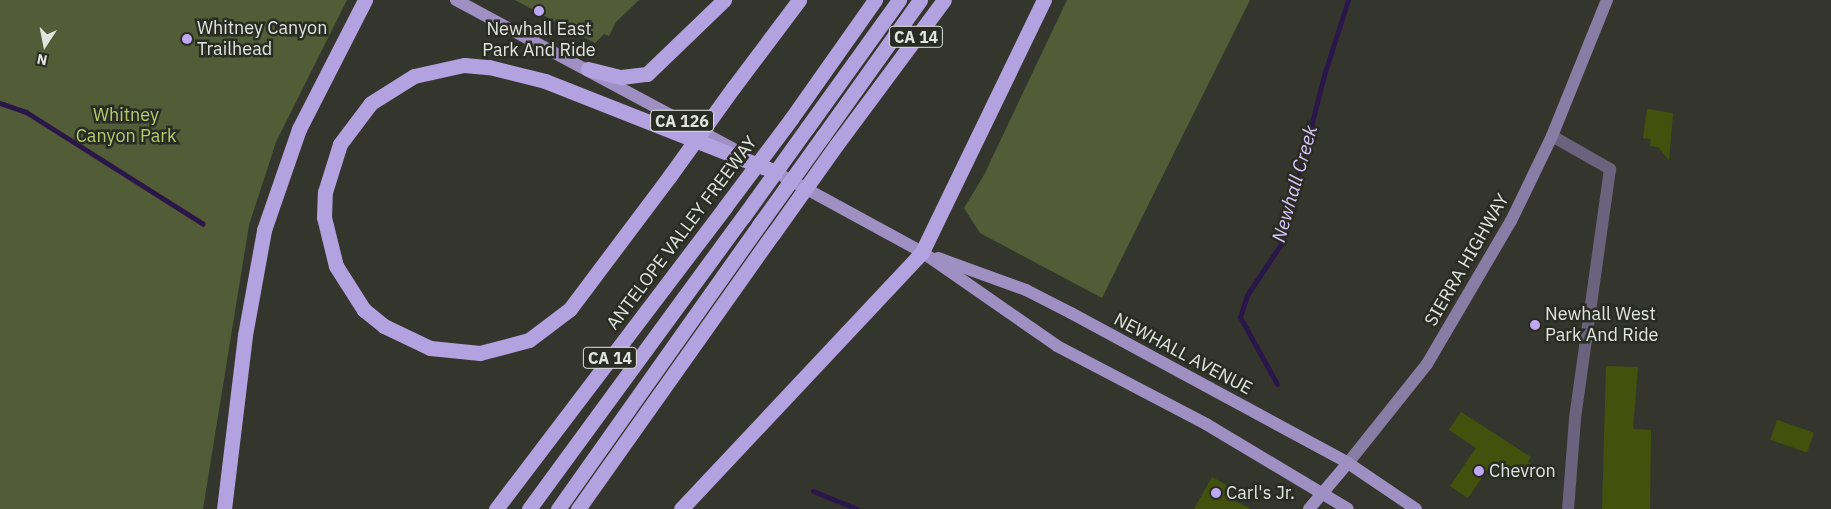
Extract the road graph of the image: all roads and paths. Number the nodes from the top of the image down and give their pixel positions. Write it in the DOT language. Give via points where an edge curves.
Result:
graph roads {
  1 [pos="365,0"];
  2 [pos="456,0"];
  3 [pos="724,0"];
  4 [pos="799,0"];
  5 [pos="875,0"];
  6 [pos="899,0"];
  7 [pos="920,0"];
  8 [pos="944,0"];
  9 [pos="1044,0"];
  10 [pos="1607,0"];
  11 [pos="588,69"];
  12 [pos="1552,136"];
  13 [pos="776,172"];
  14 [pos="922,252"];
  15 [pos="1348,463"];
  16 [pos="1323,492"];
  17 [pos="224,509"];
  18 [pos="496,509"];
  19 [pos="529,509"];
  20 [pos="558,509"];
  21 [pos="578,509"];
  22 [pos="682,509"];
  23 [pos="1309,509"];
  24 [pos="1348,509"];
  25 [pos="1416,509"];
  26 [pos="1568,509"];
  1 -- 17 [label="highway" via="303,121 266,222 244,335"];
  2 -- 11 [label="main road, NEWHALL AVENUE / CA 126"];
  3 -- 11 [label="highway" via="647,74 621,77"];
  4 -- 13 [label="highway, bridge" via="733,88 669,177 570,309 529,340 480,353 430,348 384,326 364,310 348,289 328,243 325,192 330,167 344,136 371,103 391,88 438,69 489,67 545,81"];
  5 -- 18 [label="highway, ANTELOPE VALLEY FREEWAY / CA 14, bridge" via="791,119"];
  6 -- 19 [label="highway, bridge"];
  7 -- 20 [label="highway, bridge"];
  8 -- 21 [label="highway, CA 14, bridge" via="837,144"];
  9 -- 14 [label="highway"];
  10 -- 12 [label="main road, SIERRA HIGHWAY"];
  11 -- 13 [label="main road, NEWHALL AVENUE / CA 126"];
  12 -- 15 [label="main road, SIERRA HIGHWAY" via="1511,221 1427,364"];
  12 -- 26 [label="street" via="1610,169 1575,419"];
  13 -- 14 [label="main road, NEWHALL AVENUE / CA 126"];
  14 -- 15 [label="main road, NEWHALL AVENUE" via="1026,290"];
  14 -- 16 [label="main road, NEWHALL AVENUE" via="1057,346 1206,424"];
  14 -- 22 [label="highway"];
  15 -- 16 [label="main road, SIERRA HIGHWAY"];
  15 -- 25 [label="main road, NEWHALL AVENUE"];
  16 -- 23 [label="main road, SIERRA HIGHWAY"];
  16 -- 24 [label="main road, NEWHALL AVENUE"];
}
